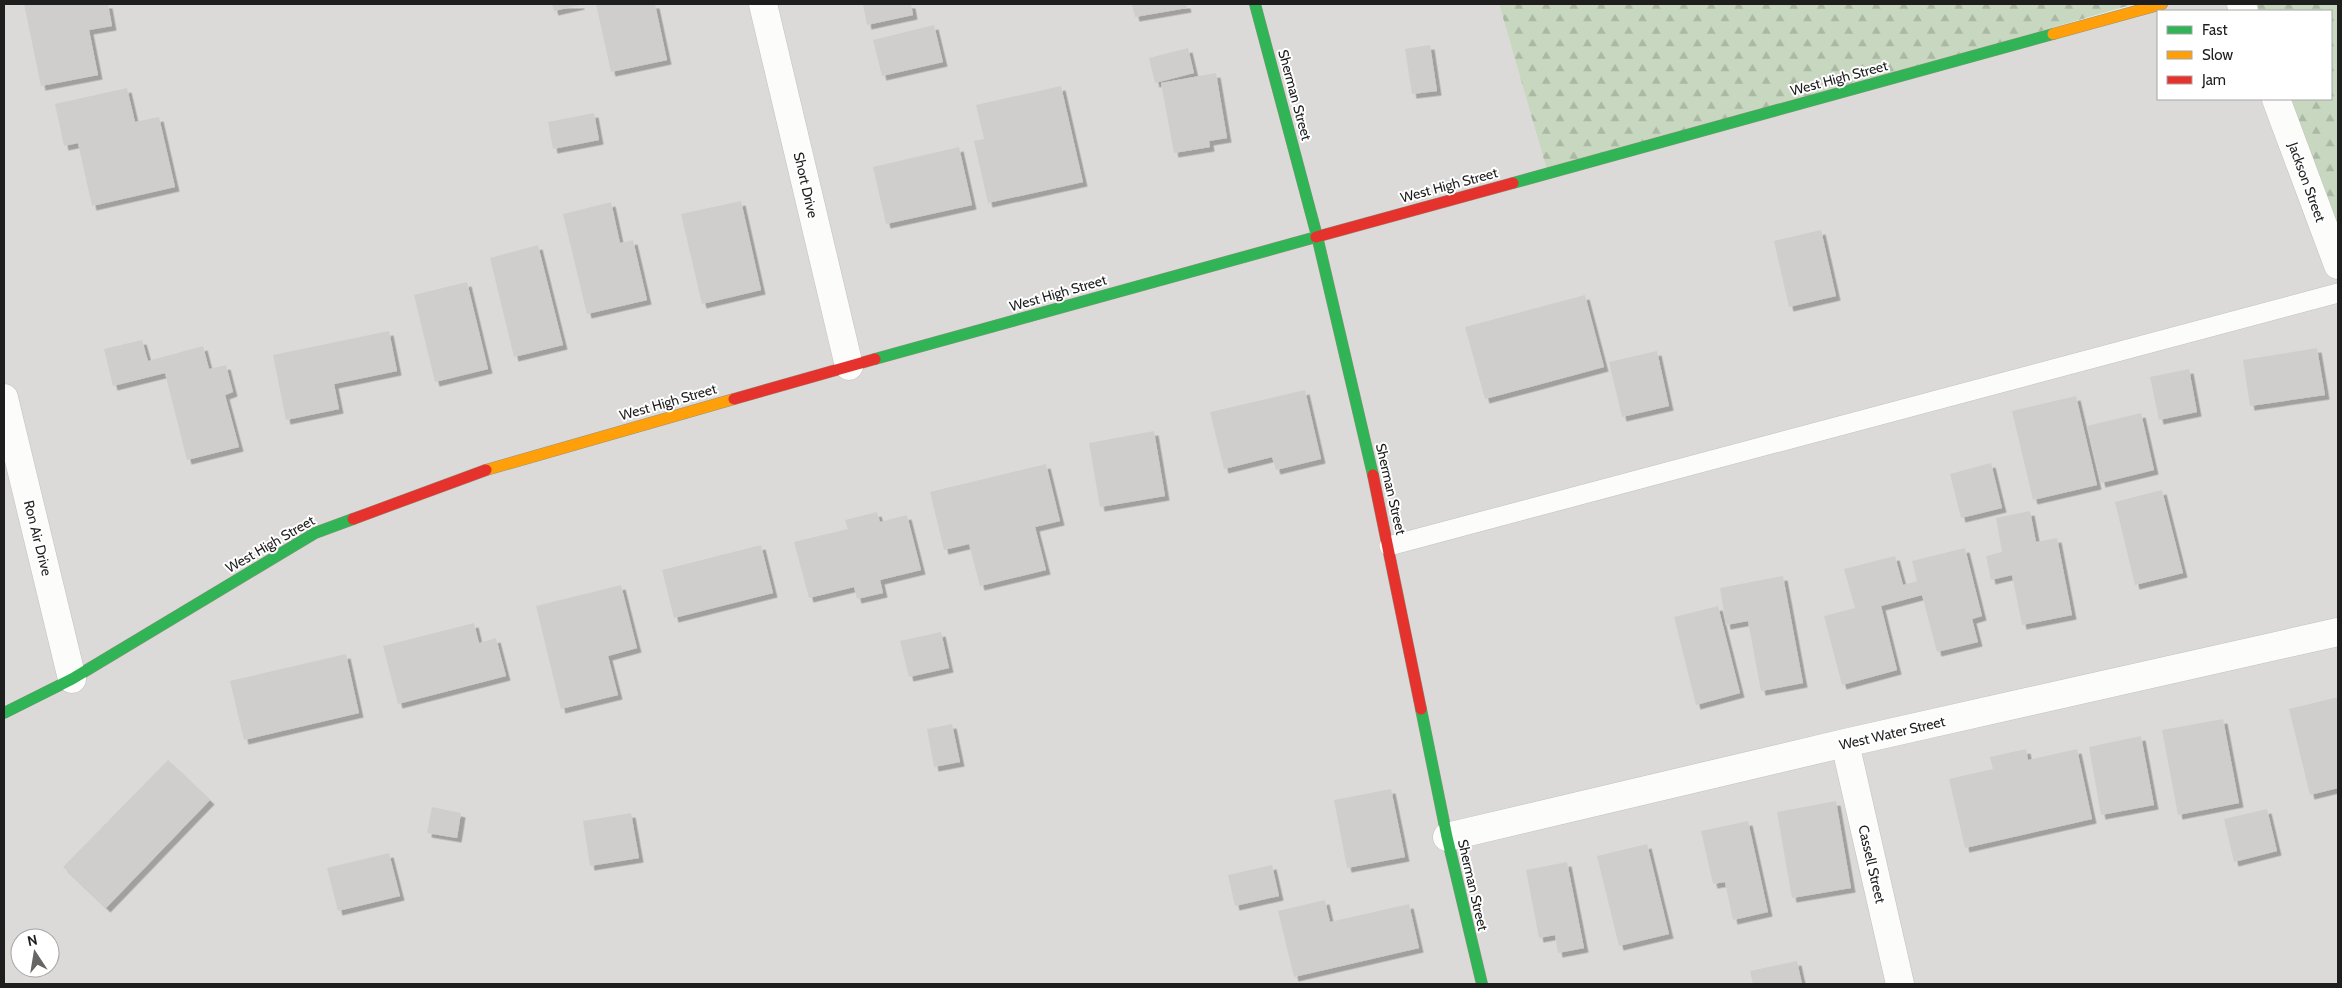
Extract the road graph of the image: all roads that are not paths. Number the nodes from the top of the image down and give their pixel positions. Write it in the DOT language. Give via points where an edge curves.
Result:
graph roads {
  1 [pos="764,4"];
  2 [pos="1255,4"];
  3 [pos="2162,4"];
  4 [pos="2276,100"];
  5 [pos="1317,236"];
  6 [pos="2338,265"];
  7 [pos="2338,293"];
  8 [pos="849,366"];
  9 [pos="4,398"];
  10 [pos="1389,546"];
  11 [pos="2338,632"];
  12 [pos="72,679"];
  13 [pos="4,713"];
  14 [pos="1845,743"];
  15 [pos="1446,837"];
  16 [pos="1482,984"];
  17 [pos="1900,984"];
  1 -- 8 [label="street, Short Drive"];
  2 -- 5 [label="street, Sherman Street"];
  3 -- 5 [label="street, West High Street"];
  4 -- 6 [label="street, Jackson Street"];
  5 -- 8 [label="street, West High Street"];
  5 -- 10 [label="street, Sherman Street"];
  7 -- 10 [label="lane"];
  8 -- 12 [label="street, West High Street" via="491,468 315,533"];
  9 -- 12 [label="street, Ron Air Drive"];
  10 -- 15 [label="street, Sherman Street"];
  11 -- 14 [label="street, West Water Street"];
  12 -- 13 [label="street, West High Street"];
  14 -- 15 [label="street, West Water Street"];
  14 -- 17 [label="street, Cassell Street"];
  15 -- 16 [label="street, Sherman Street"];
}
